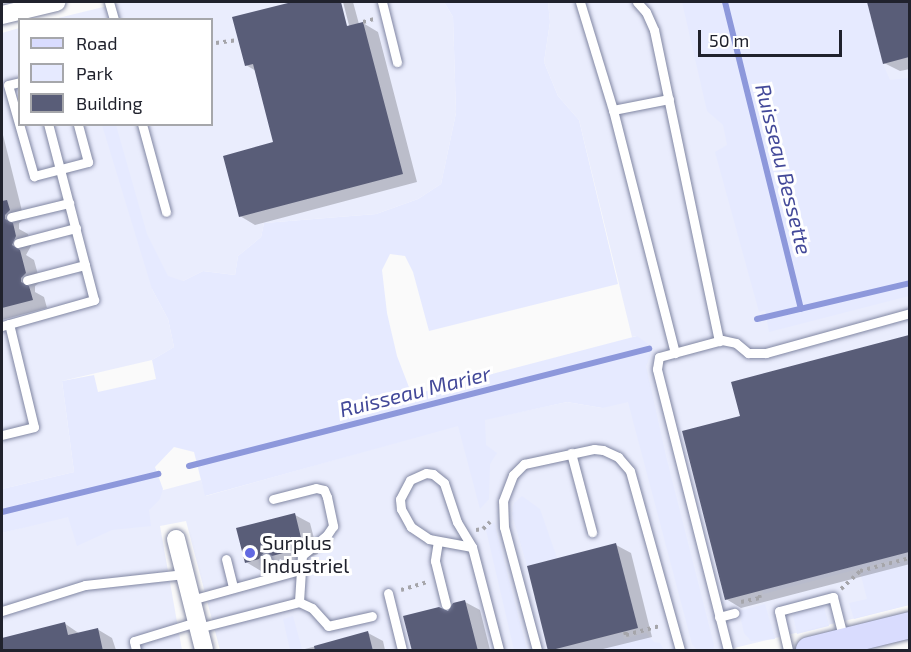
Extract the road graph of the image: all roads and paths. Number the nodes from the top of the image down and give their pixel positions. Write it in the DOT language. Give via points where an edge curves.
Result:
graph roads {
  1 [pos="56,2"];
  2 [pos="109,2"];
  3 [pos="382,2"];
  4 [pos="580,2"];
  5 [pos="637,2"];
  6 [pos="14,15"];
  7 [pos="113,18"];
  8 [pos="238,40"];
  9 [pos="216,44"];
  10 [pos="397,62"];
  11 [pos="18,82"];
  12 [pos="669,99"];
  13 [pos="613,110"];
  14 [pos="18,120"];
  15 [pos="20,126"];
  16 [pos="49,126"];
  17 [pos="79,126"];
  18 [pos="143,126"];
  19 [pos="60,170"];
  20 [pos="69,203"];
  21 [pos="166,212"];
  22 [pos="11,217"];
  23 [pos="76,228"];
  24 [pos="18,243"];
  25 [pos="85,266"];
  26 [pos="27,280"];
  27 [pos="909,313"];
  28 [pos="5,325"];
  29 [pos="719,341"];
  30 [pos="675,353"];
  31 [pos="2,435"];
  32 [pos="571,453"];
  33 [pos="273,499"];
  34 [pos="502,515"];
  35 [pos="592,532"];
  36 [pos="464,533"];
  37 [pos="176,539"];
  38 [pos="438,541"];
  39 [pos="472,548"];
  40 [pos="266,558"];
  41 [pos="909,558"];
  42 [pos="226,559"];
  43 [pos="300,570"];
  44 [pos="184,574"];
  45 [pos="272,577"];
  46 [pos="440,579"];
  47 [pos="233,587"];
  48 [pos="758,591"];
  49 [pos="388,593"];
  50 [pos="833,597"];
  51 [pos="191,600"];
  52 [pos="299,602"];
  53 [pos="446,605"];
  54 [pos="736,608"];
  55 [pos="2,611"];
  56 [pos="372,616"];
  57 [pos="719,617"];
  58 [pos="197,625"];
  59 [pos="909,625"];
  60 [pos="644,630"];
  61 [pos="625,632"];
  62 [pos="844,641"];
  63 [pos="136,651"];
  64 [pos="204,651"];
  65 [pos="402,651"];
  66 [pos="500,651"];
  67 [pos="537,651"];
  68 [pos="680,651"];
  69 [pos="728,651"];
  70 [pos="788,651"];
  71 [pos="809,651"];
  1 -- 6 [label="street"];
  2 -- 7 [label="lane"];
  3 -- 10 [label="lane"];
  4 -- 13 [label="lane"];
  5 -- 12 [label="lane" via="654,30"];
  8 -- 9 [label="path"];
  11 -- 14 [label="lane" via="8,85"];
  12 -- 13 [label="lane"];
  12 -- 29 [label="lane"];
  13 -- 30 [label="lane"];
  15 -- 19 [label="lane" via="34,176"];
  16 -- 19 [label="lane"];
  17 -- 19 [label="lane" via="88,162"];
  18 -- 21 [label="lane"];
  19 -- 20 [label="lane"];
  20 -- 22 [label="lane"];
  20 -- 23 [label="lane"];
  23 -- 24 [label="lane"];
  23 -- 25 [label="lane"];
  25 -- 26 [label="lane"];
  25 -- 28 [label="lane" via="94,300"];
  27 -- 29 [label="lane" via="766,353 748,353 736,344"];
  28 -- 31 [label="lane" via="34,427"];
  29 -- 30 [label="lane"];
  30 -- 57 [label="lane" via="659,357 657,369"];
  32 -- 34 [label="lane" via="518,468 507,487"];
  32 -- 35 [label="lane"];
  32 -- 68 [label="lane" via="603,450 628,466"];
  33 -- 43 [label="lane" via="316,488 324,490 327,497 333,526 302,555"];
  34 -- 36 [label="path" via="483,529"];
  34 -- 67 [label="lane"];
  36 -- 38 [label="lane" via="444,483 433,474 417,475 404,487 401,509 418,533"];
  36 -- 39 [label="lane"];
  37 -- 44 [label="street"];
  38 -- 39 [label="lane"];
  38 -- 46 [label="lane" via="435,556"];
  39 -- 66 [label="lane"];
  40 -- 45 [label="lane"];
  41 -- 50 [label="path" via="860,571"];
  42 -- 47 [label="lane"];
  43 -- 45 [label="lane"];
  43 -- 52 [label="lane"];
  44 -- 51 [label="street"];
  44 -- 55 [label="lane" via="85,585"];
  45 -- 47 [label="lane"];
  46 -- 49 [label="path"];
  46 -- 53 [label="lane"];
  47 -- 51 [label="lane"];
  48 -- 54 [label="path" via="760,598"];
  49 -- 65 [label="lane"];
  50 -- 62 [label="lane"];
  50 -- 70 [label="lane" via="779,611"];
  51 -- 58 [label="street"];
  52 -- 56 [label="lane" via="312,608 328,626"];
  52 -- 58 [label="lane"];
  54 -- 57 [label="lane"];
  57 -- 69 [label="lane"];
  58 -- 63 [label="lane" via="134,641"];
  58 -- 64 [label="street"];
  59 -- 62 [label="street"];
  60 -- 61 [label="path" via="626,635"];
  62 -- 71 [label="street"];
}
